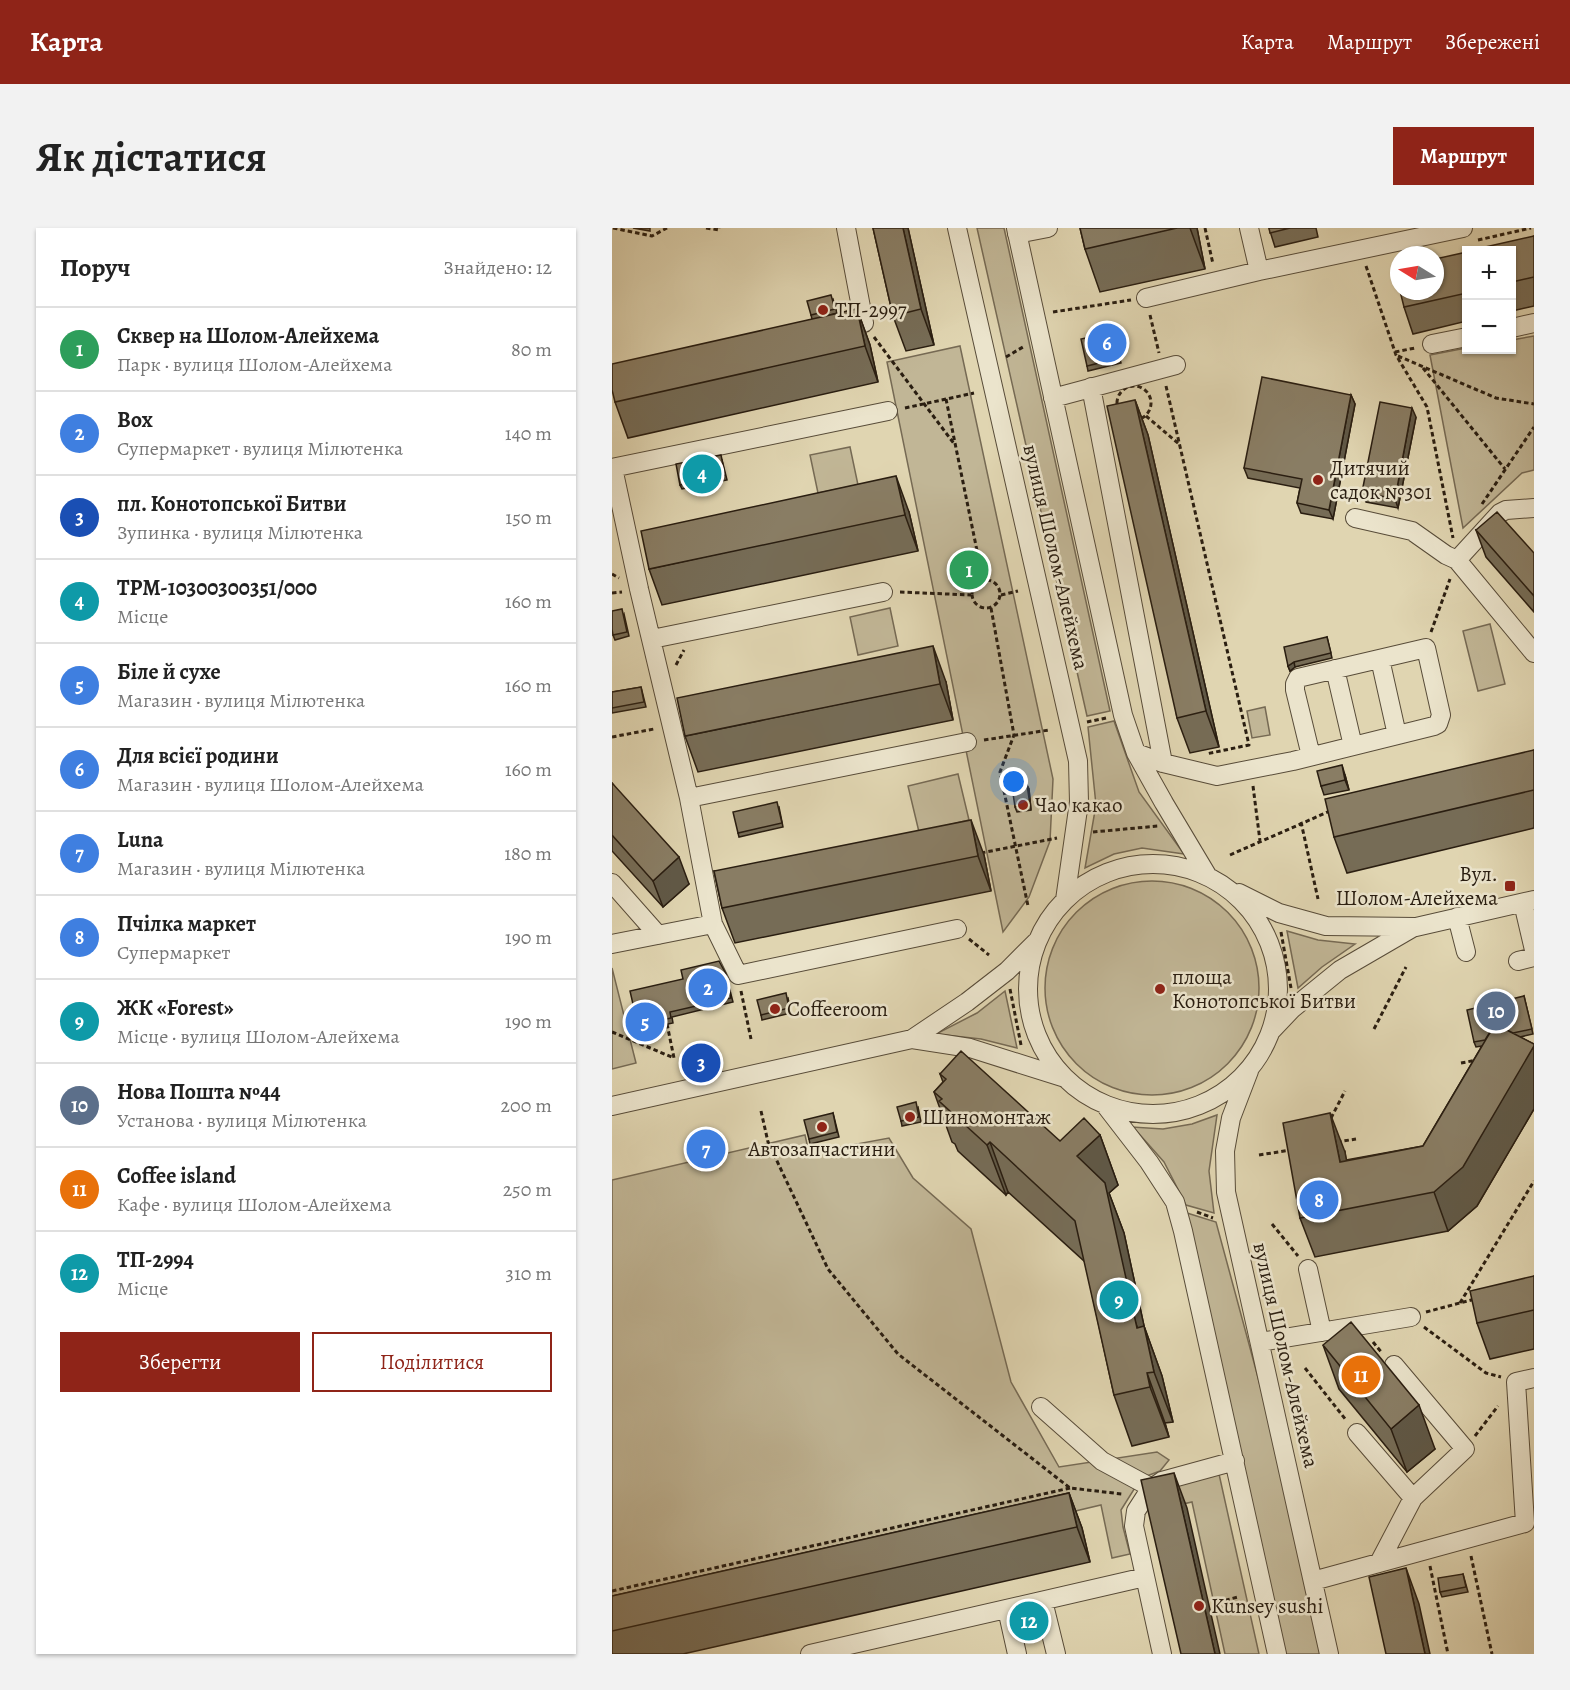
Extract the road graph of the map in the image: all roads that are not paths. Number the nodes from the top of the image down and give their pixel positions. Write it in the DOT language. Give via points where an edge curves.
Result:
graph roads {
  1 [pos="846,228"];
  2 [pos="957,228"];
  3 [pos="1048,228"];
  4 [pos="1249,228"];
  5 [pos="1463,228"];
  6 [pos="1017,231"];
  7 [pos="1259,271"];
  8 [pos="1146,298"];
  9 [pos="864,323"];
  10 [pos="1534,324"];
  11 [pos="1516,327"];
  12 [pos="1462,338"];
  13 [pos="1432,344"];
  14 [pos="1169,367"];
  15 [pos="1091,387"];
  16 [pos="1053,398"];
  17 [pos="888,411"];
  18 [pos="613,468"];
  19 [pos="1534,508"];
  20 [pos="1355,518"];
  21 [pos="1457,560"];
  22 [pos="883,592"];
  23 [pos="652,639"];
  24 [pos="1534,653"];
  25 [pos="1380,658"];
  26 [pos="1335,669"];
  27 [pos="1397,735"];
  28 [pos="968,742"];
  29 [pos="1353,746"];
  30 [pos="1137,753"];
  31 [pos="1311,756"];
  32 [pos="1163,763"];
  33 [pos="689,798"];
  34 [pos="1207,875"];
  35 [pos="612,883"];
  36 [pos="1224,885"];
  37 [pos="1065,900"];
  38 [pos="1529,902"];
  39 [pos="1457,917"];
  40 [pos="713,924"];
  41 [pos="1416,927"];
  42 [pos="957,929"];
  43 [pos="658,935"];
  44 [pos="1038,940"];
  45 [pos="612,944"];
  46 [pos="1534,950"];
  47 [pos="1466,952"];
  48 [pos="1272,1030"];
  49 [pos="912,1039"];
  50 [pos="1250,1067"];
  51 [pos="1065,1078"];
  52 [pos="1105,1105"];
  53 [pos="612,1106"];
  54 [pos="1308,1269"];
  55 [pos="1411,1317"];
  56 [pos="1322,1332"];
  57 [pos="1260,1342"];
  58 [pos="1394,1365"];
  59 [pos="1525,1381"];
  60 [pos="1041,1407"];
  61 [pos="1357,1433"];
  62 [pos="1234,1461"];
  63 [pos="1148,1492"];
  64 [pos="1413,1498"];
  65 [pos="1379,1563"];
  66 [pos="1145,1578"];
  67 [pos="1313,1581"];
  68 [pos="1043,1600"];
  69 [pos="1007,1609"];
  70 [pos="810,1654"];
  71 [pos="1017,1654"];
  72 [pos="1056,1654"];
  73 [pos="1162,1654"];
  74 [pos="1277,1654"];
  75 [pos="1329,1654"];
  1 -- 9 [label="street"];
  2 -- 37 [label="street, вулиця Шолом-Алейхема" via="1078,761 1079,802"];
  3 -- 6 [label="street"];
  4 -- 7 [label="street"];
  5 -- 7 [label="street"];
  6 -- 16 [label="street, вулиця Шолом-Алейхема"];
  7 -- 8 [label="street"];
  10 -- 11 [label="street"];
  12 -- 13 [label="street"];
  14 -- 15 [label="street"];
  15 -- 16 [label="street"];
  15 -- 32 [label="street"];
  16 -- 30 [label="street, вулиця Шолом-Алейхема" via="1123,715"];
  17 -- 18 [label="street"];
  18 -- 23 [label="street"];
  19 -- 21 [label="street" via="1500,513"];
  20 -- 21 [label="street" via="1412,531"];
  21 -- 24 [label="street"];
  22 -- 23 [label="street"];
  23 -- 33 [label="street"];
  25 -- 26 [label="street"];
  25 -- 27 [label="street"];
  25 -- 27 [label="street" via="1426,648 1441,715 1434,726"];
  26 -- 29 [label="street"];
  26 -- 31 [label="street" via="1298,678 1295,684"];
  27 -- 29 [label="street"];
  28 -- 33 [label="street"];
  29 -- 31 [label="street"];
  30 -- 32 [label="street"];
  30 -- 34 [label="street, вулиця Шолом-Алейхема"];
  31 -- 32 [label="street" via="1217,776"];
  33 -- 40 [label="street"];
  34 -- 36 [label="street"];
  34 -- 37 [label="street" via="1166,864 1129,866 1095,878"];
  35 -- 43 [label="street"];
  36 -- 41 [label="street" via="1279,913 1326,926"];
  36 -- 48 [label="street" via="1244,902 1267,936 1278,976"];
  37 -- 44 [label="street" via="1049,918"];
  38 -- 39 [label="street"];
  38 -- 46 [label="street"];
  39 -- 41 [label="street"];
  39 -- 47 [label="street"];
  40 -- 42 [label="street" via="738,975"];
  40 -- 43 [label="street"];
  41 -- 48 [label="street" via="1340,970"];
  43 -- 45 [label="street"];
  44 -- 49 [label="street" via="1007,971"];
  44 -- 51 [label="street" via="1029,976 1030,1013 1043,1048"];
  48 -- 50 [label="street"];
  49 -- 51 [label="street" via="970,1048"];
  49 -- 53 [label="street"];
  50 -- 52 [label="street" via="1221,1094 1184,1110 1144,1114"];
  50 -- 57 [label="street, вулиця Шолом-Алейхема" via="1231,1118 1225,1151 1226,1192"];
  51 -- 52 [label="street"];
  52 -- 62 [label="street" via="1175,1202"];
  54 -- 56 [label="street"];
  55 -- 56 [label="street"];
  56 -- 57 [label="street"];
  57 -- 67 [label="street, вулиця Шолом-Алейхема"];
  58 -- 64 [label="street" via="1465,1449"];
  59 -- 65 [label="street" via="1525,1523"];
  60 -- 63 [label="street" via="1102,1461"];
  61 -- 64 [label="street"];
  62 -- 63 [label="street" via="1162,1481"];
  62 -- 74 [label="street"];
  63 -- 66 [label="street" via="1136,1510 1134,1526"];
  64 -- 65 [label="street"];
  65 -- 67 [label="street"];
  66 -- 68 [label="street"];
  66 -- 73 [label="street"];
  67 -- 75 [label="street, вулиця Шолом-Алейхема"];
  68 -- 69 [label="street"];
  68 -- 72 [label="street"];
  69 -- 70 [label="street"];
  69 -- 71 [label="street"];
}
